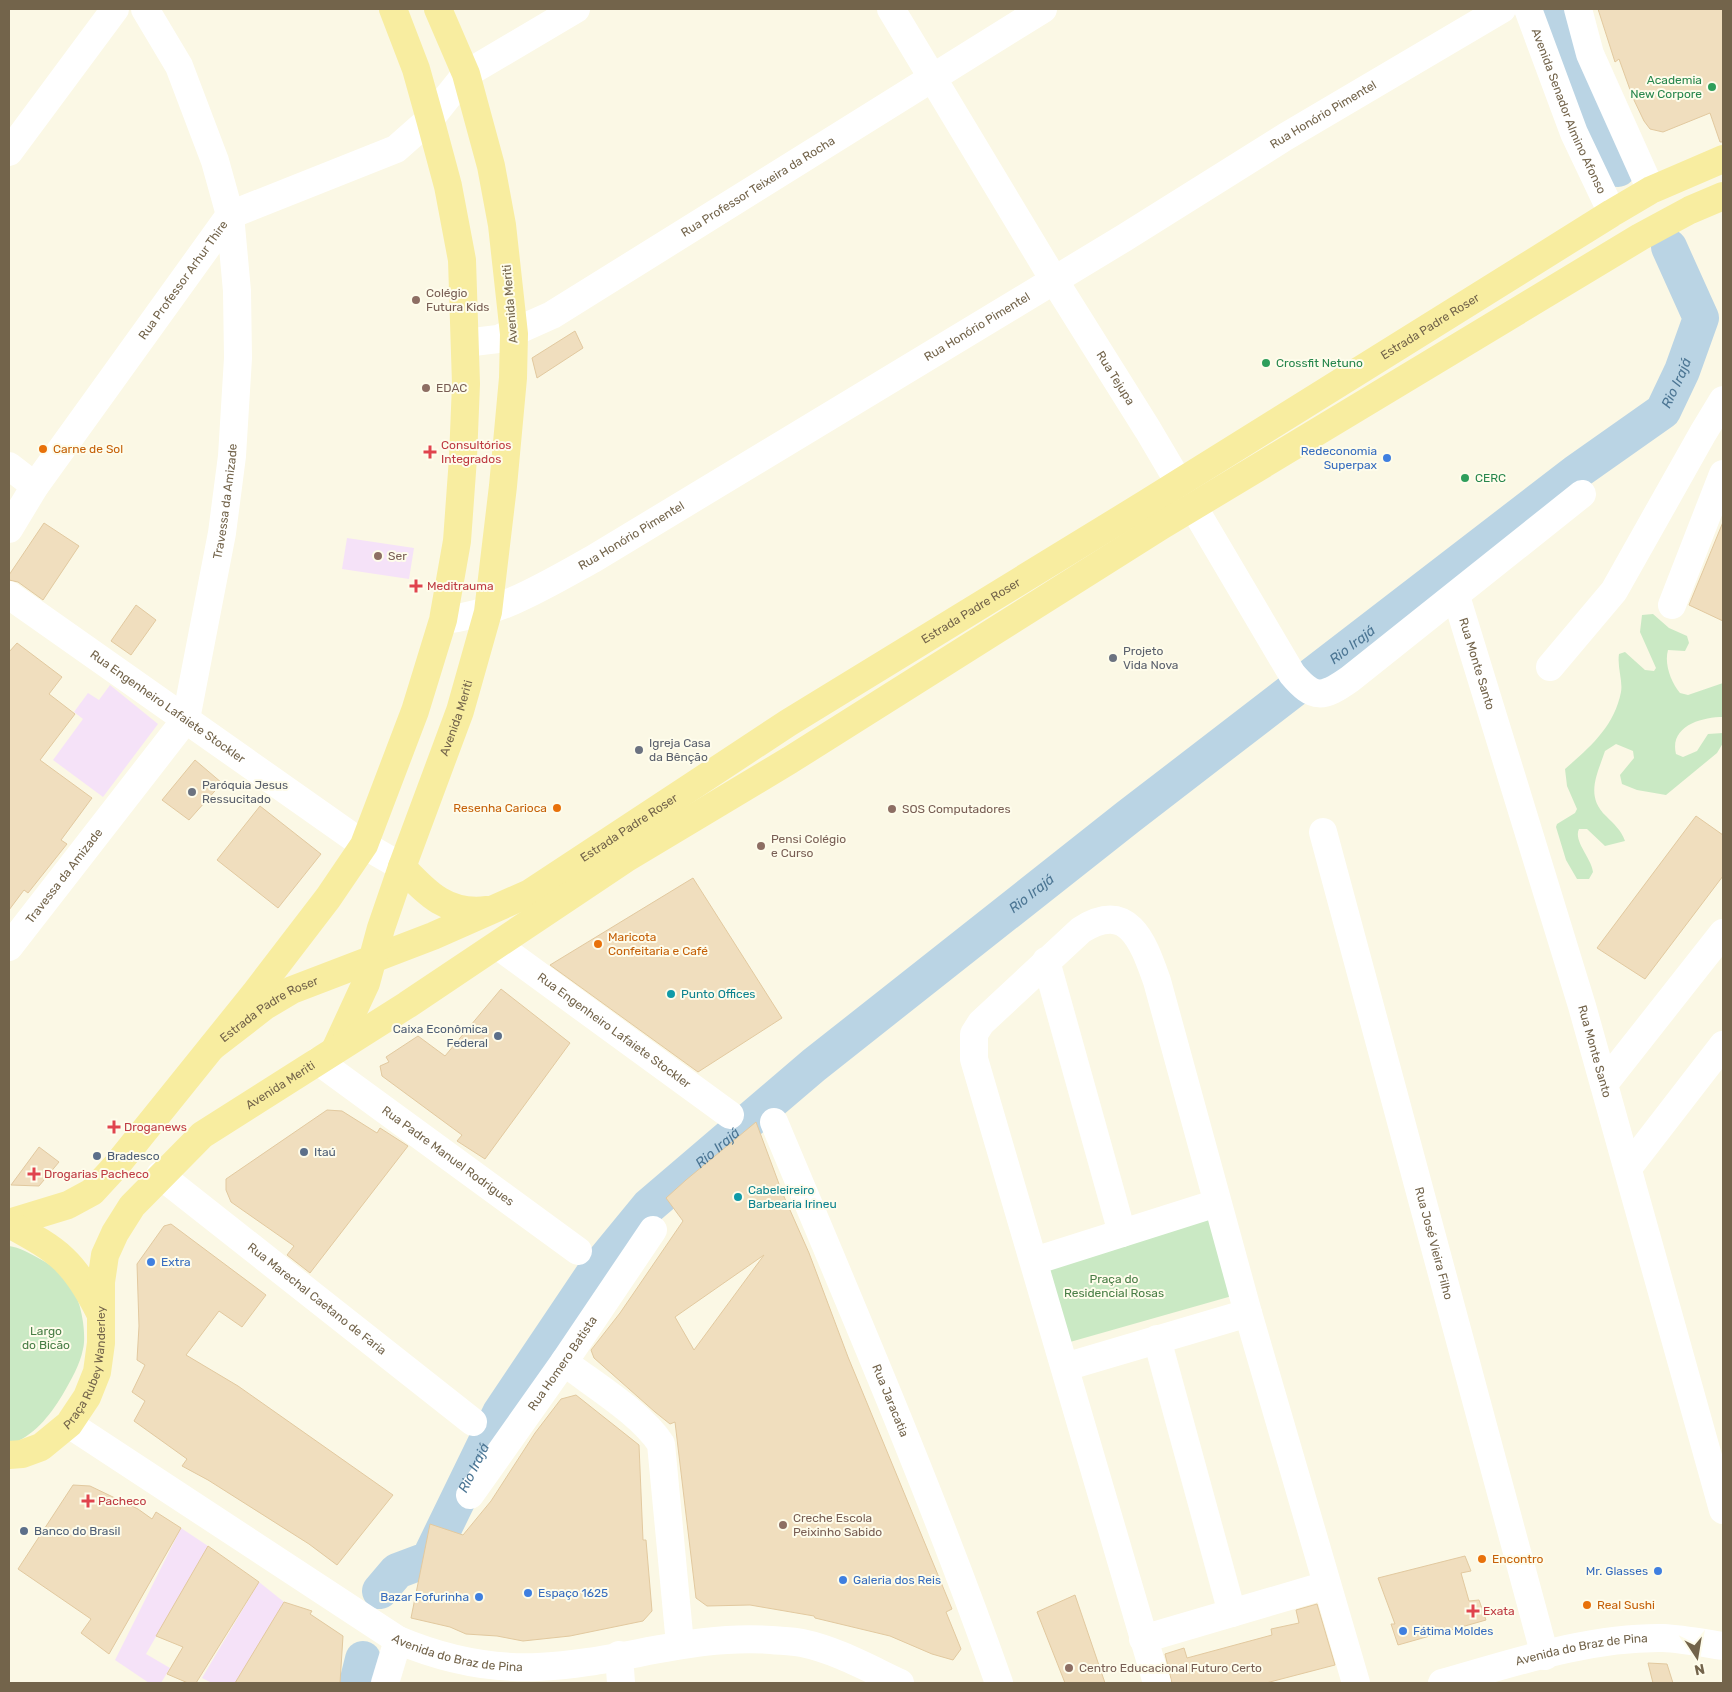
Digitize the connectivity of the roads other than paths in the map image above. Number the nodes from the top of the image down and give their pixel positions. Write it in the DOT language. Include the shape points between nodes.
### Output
graph roads {
  1 [pos="114,9"];
  2 [pos="145,9"];
  3 [pos="393,9"];
  4 [pos="438,9"];
  5 [pos="576,9"];
  6 [pos="891,9"];
  7 [pos="1043,9"];
  8 [pos="1502,9"];
  9 [pos="1528,9"];
  10 [pos="1578,9"];
  11 [pos="466,74"];
  12 [pos="932,77"];
  13 [pos="430,119"];
  14 [pos="9,152"];
  15 [pos="1723,159"];
  16 [pos="1651,190"];
  17 [pos="1723,196"];
  18 [pos="1612,213"];
  19 [pos="230,214"];
  20 [pos="1054,280"];
  21 [pos="514,334"];
  22 [pos="465,343"];
  23 [pos="1723,400"];
  24 [pos="9,466"];
  25 [pos="1723,474"];
  26 [pos="1178,483"];
  27 [pos="35,486"];
  28 [pos="1582,494"];
  29 [pos="1193,507"];
  30 [pos="9,529"];
  31 [pos="9,595"];
  32 [pos="1456,596"];
  33 [pos="1672,605"];
  34 [pos="488,612"];
  35 [pos="443,620"];
  36 [pos="1550,667"];
  37 [pos="186,718"];
  38 [pos="1323,832"];
  39 [pos="364,845"];
  40 [pos="402,867"];
  41 [pos="496,909"];
  42 [pos="1723,933"];
  43 [pos="497,946"];
  44 [pos="9,947"];
  45 [pos="374,958"];
  46 [pos="1046,961"];
  47 [pos="1723,1045"];
  48 [pos="212,1047"];
  49 [pos="326,1056"];
  50 [pos="1604,1084"];
  51 [pos="730,1115"];
  52 [pos="774,1122"];
  53 [pos="1628,1168"];
  54 [pos="160,1175"];
  55 [pos="1218,1203"];
  56 [pos="9,1223"];
  57 [pos="653,1230"];
  58 [pos="1122,1233"];
  59 [pos="578,1252"];
  60 [pos="1034,1261"];
  61 [pos="100,1312"];
  62 [pos="1248,1312"];
  63 [pos="1157,1339"];
  64 [pos="564,1362"];
  65 [pos="1065,1367"];
  66 [pos="473,1422"];
  67 [pos="69,1424"];
  68 [pos="13,1458"];
  69 [pos="470,1495"];
  70 [pos="1723,1510"];
  71 [pos="1327,1585"];
  72 [pos="1232,1613"];
  73 [pos="1143,1639"];
  74 [pos="398,1640"];
  75 [pos="680,1644"];
  76 [pos="1723,1646"];
  77 [pos="619,1655"];
  78 [pos="1545,1656"];
  79 [pos="847,1670"];
  80 [pos="1488,1677"];
  81 [pos="385,1683"];
  82 [pos="621,1683"];
  83 [pos="900,1683"];
  84 [pos="999,1683"];
  85 [pos="1157,1683"];
  86 [pos="1356,1683"];
  87 [pos="1442,1683"];
  1 -- 14 [label="street"];
  2 -- 19 [label="street, Travessa da Amizade" via="178,66 215,161"];
  3 -- 13 [label="main road" via="416,69"];
  4 -- 11 [label="main road, Avenida Meriti"];
  5 -- 11 [label="street"];
  6 -- 12 [label="street, Rua Tejupa"];
  7 -- 12 [label="street, Rua Professor Teixeira da Rocha"];
  8 -- 20 [label="street, Rua Honório Pimentel" via="1285,137"];
  9 -- 18 [label="street, Avenida Senador Almino Afonso" via="1574,133"];
  10 -- 16 [label="street" via="1590,54"];
  11 -- 13 [label="street, Rua Professor Arhur Thire"];
  11 -- 21 [label="main road, Avenida Meriti" via="491,166 502,226"];
  12 -- 20 [label="street, Rua Tejupa"];
  12 -- 21 [label="street, Rua Professor Teixeira da Rocha" via="552,314"];
  13 -- 19 [label="street, Rua Professor Arhur Thire" via="389,152"];
  13 -- 22 [label="main road" via="458,230"];
  15 -- 16 [label="main road, Estrada Padre Roser"];
  16 -- 18 [label="main road, Estrada Padre Roser"];
  17 -- 29 [label="main road, Estrada Padre Roser" via="1640,237"];
  18 -- 26 [label="main road, Estrada Padre Roser"];
  19 -- 27 [label="street, Rua Professor Arhur Thire"];
  19 -- 37 [label="street, Travessa da Amizade" via="238,358 232,456 222,533"];
  20 -- 26 [label="street, Rua Tejupa"];
  20 -- 34 [label="street, Rua Honório Pimentel" via="593,559 538,590"];
  21 -- 22 [label="street, Rua Professor Teixeira da Rocha" via="498,340"];
  21 -- 34 [label="main road, Avenida Meriti" via="503,486"];
  22 -- 35 [label="main road" via="466,384 457,541"];
  23 -- 36 [label="street" via="1619,584"];
  24 -- 27 [label="street"];
  25 -- 33 [label="street"];
  26 -- 29 [label="street, Rua Tejupa"];
  26 -- 41 [label="main road, Estrada Padre Roser" via="788,723 530,893"];
  27 -- 30 [label="street, Rua Professor Arhur Thire"];
  28 -- 32 [label="street, Rua Tejupa"];
  29 -- 32 [label="street, Rua Tejupa" via="1298,681 1312,694 1328,693 1365,668"];
  29 -- 43 [label="main road, Estrada Padre Roser" via="790,760 625,859"];
  31 -- 37 [label="street, Rua Engenheiro Lafaiete Stockler"];
  32 -- 50 [label="street, Rua Monte Santo"];
  34 -- 35 [label="street, Rua Honório Pimentel"];
  34 -- 40 [label="main road, Avenida Meriti" via="460,711"];
  35 -- 39 [label="main road" via="415,711"];
  37 -- 39 [label="street, Rua Engenheiro Lafaiete Stockler"];
  37 -- 44 [label="street, Travessa da Amizade"];
  38 -- 78 [label="street, Rua José Vieira Filho"];
  39 -- 40 [label="street, Rua Engenheiro Lafaiete Stockler"];
  39 -- 48 [label="main road" via="322,906"];
  40 -- 41 [label="main road" via="450,907 473,912"];
  40 -- 45 [label="main road, Avenida Meriti"];
  41 -- 45 [label="main road, Estrada Padre Roser"];
  42 -- 50 [label="street"];
  43 -- 49 [label="main road, Estrada Padre Roser"];
  43 -- 51 [label="street, Rua Engenheiro Lafaiete Stockler"];
  45 -- 48 [label="main road, Estrada Padre Roser" via="292,990"];
  45 -- 49 [label="main road, Avenida Meriti" via="354,1012"];
  46 -- 55 [label="street" via="1093,922 1117,919 1137,934 1157,981"];
  46 -- 58 [label="street"];
  46 -- 60 [label="street" via="981,1023 972,1044"];
  47 -- 53 [label="street"];
  48 -- 56 [label="main road" via="92,1192 68,1205"];
  49 -- 54 [label="main road, Avenida Meriti" via="202,1135"];
  49 -- 59 [label="street, Rua Padre Manuel Rodrigues"];
  50 -- 53 [label="street, Rua Monte Santo"];
  52 -- 84 [label="street, Rua Jaracatia" via="914,1457"];
  53 -- 70 [label="street, Rua Monte Santo"];
  54 -- 61 [label="main road, Avenida Meriti" via="132,1206 115,1233 105,1256"];
  54 -- 66 [label="street, Rua Marechal Caetano de Faria"];
  55 -- 58 [label="street"];
  55 -- 62 [label="street"];
  56 -- 61 [label="main road, Praça Rubey Wanderley" via="50,1246 70,1263"];
  57 -- 64 [label="street, Rua Homero Batista"];
  58 -- 60 [label="street"];
  60 -- 65 [label="street"];
  61 -- 67 [label="main road, Praça Rubey Wanderley" via="101,1343 97,1372 87,1397"];
  62 -- 63 [label="street"];
  62 -- 71 [label="street"];
  63 -- 65 [label="street"];
  63 -- 72 [label="street"];
  64 -- 69 [label="street, Rua Homero Batista"];
  64 -- 75 [label="street" via="639,1420 662,1444"];
  65 -- 73 [label="street"];
  67 -- 68 [label="main road, Praça Rubey Wanderley" via="41,1447"];
  67 -- 74 [label="street, Avenida do Braz de Pina"];
  71 -- 72 [label="street"];
  71 -- 86 [label="street"];
  72 -- 73 [label="street"];
  73 -- 85 [label="street"];
  74 -- 77 [label="street, Avenida do Braz de Pina" via="439,1656 501,1666 538,1667"];
  74 -- 81 [label="street"];
  75 -- 77 [label="street, Avenida do Braz de Pina"];
  75 -- 79 [label="street, Avenida do Braz de Pina" via="757,1639 801,1643"];
  76 -- 78 [label="street, Avenida do Braz de Pina" via="1662,1638 1594,1645"];
  77 -- 82 [label="street"];
  78 -- 80 [label="street, Avenida do Braz de Pina"];
  79 -- 83 [label="street, Avenida do Braz de Pina"];
  80 -- 87 [label="street, Avenida do Braz de Pina"];
}
